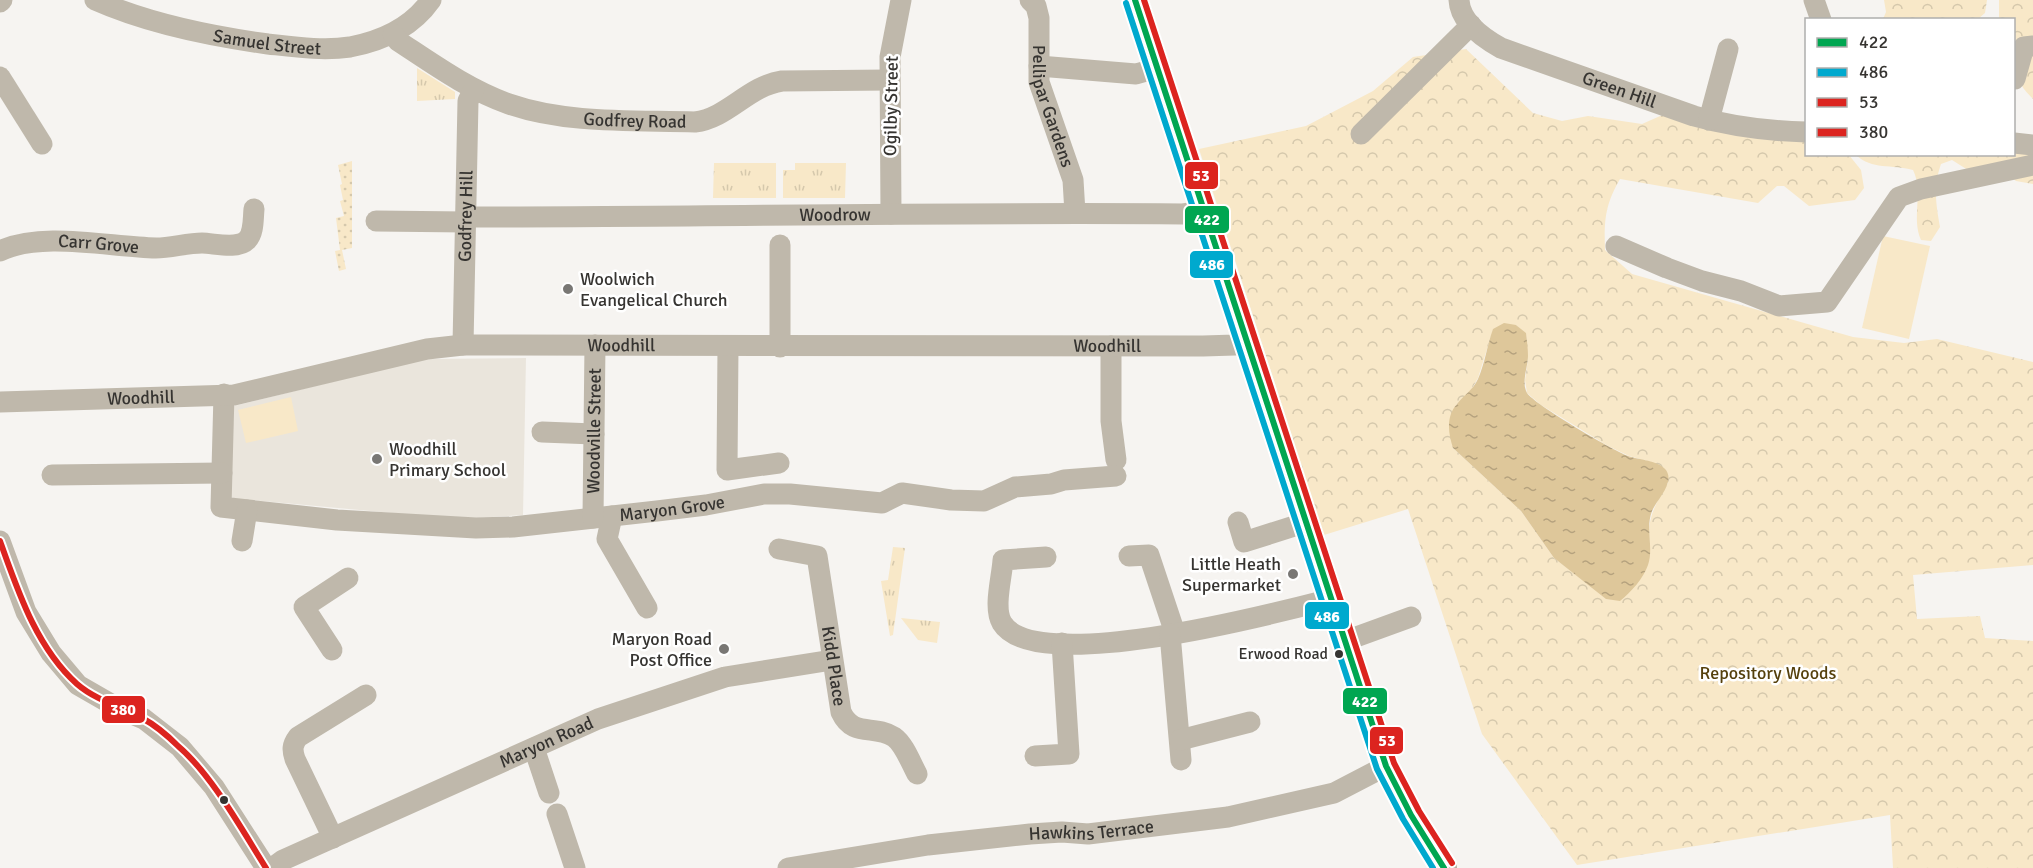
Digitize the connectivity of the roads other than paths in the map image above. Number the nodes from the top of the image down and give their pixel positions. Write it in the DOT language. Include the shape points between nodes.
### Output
graph roads {
  1 [pos="95,0"];
  2 [pos="431,0"];
  3 [pos="901,0"];
  4 [pos="1030,0"];
  5 [pos="1135,0"];
  6 [pos="1459,0"];
  7 [pos="1814,0"];
  8 [pos="1820,18"];
  9 [pos="1471,25"];
  10 [pos="393,34"];
  11 [pos="2033,46"];
  12 [pos="1728,49"];
  13 [pos="1039,66"];
  14 [pos="1157,68"];
  15 [pos="0,77"];
  16 [pos="2015,79"];
  17 [pos="889,80"];
  18 [pos="474,89"];
  19 [pos="1709,120"];
  20 [pos="1805,132"];
  21 [pos="1361,134"];
  22 [pos="2015,143"];
  23 [pos="42,144"];
  24 [pos="2033,145"];
  25 [pos="2033,165"];
  26 [pos="254,209"];
  27 [pos="1204,211"];
  28 [pos="1075,213"];
  29 [pos="891,214"];
  30 [pos="376,220"];
  31 [pos="466,220"];
  32 [pos="780,245"];
  33 [pos="1616,246"];
  34 [pos="0,251"];
  35 [pos="1248,342"];
  36 [pos="464,345"];
  37 [pos="595,345"];
  38 [pos="1111,345"];
  39 [pos="728,346"];
  40 [pos="780,346"];
  41 [pos="224,394"];
  42 [pos="0,402"];
  43 [pos="543,432"];
  44 [pos="594,434"];
  45 [pos="779,463"];
  46 [pos="222,473"];
  47 [pos="52,475"];
  48 [pos="247,510"];
  49 [pos="1304,514"];
  50 [pos="603,517"];
  51 [pos="1238,522"];
  52 [pos="0,541"];
  53 [pos="242,541"];
  54 [pos="779,549"];
  55 [pos="1046,556"];
  56 [pos="1129,556"];
  57 [pos="348,578"];
  58 [pos="1331,599"];
  59 [pos="647,608"];
  60 [pos="1411,617"];
  61 [pos="1173,634"];
  62 [pos="1346,641"];
  63 [pos="1062,644"];
  64 [pos="332,650"];
  65 [pos="832,660"];
  66 [pos="366,695"];
  67 [pos="1250,722"];
  68 [pos="534,748"];
  69 [pos="1035,756"];
  70 [pos="1386,766"];
  71 [pos="917,774"];
  72 [pos="549,794"];
  73 [pos="556,814"];
  74 [pos="333,838"];
  75 [pos="266,868"];
  76 [pos="272,868"];
  77 [pos="575,868"];
  78 [pos="789,868"];
  79 [pos="1444,868"];
  1 -- 10 [label="street, Samuel Street" via="164,24 288,46 349,47"];
  2 -- 10 [label="street, Samuel Street"];
  3 -- 17 [label="street, Ogilby Street"];
  4 -- 13 [label="street, Pellipar Gardens" via="1039,18"];
  5 -- 14 [label="main road"];
  6 -- 9 [label="street, Green Hill" via="1459,7"];
  7 -- 8 [label="street"];
  9 -- 19 [label="street, Green Hill" via="1501,48"];
  9 -- 21 [label="street"];
  10 -- 18 [label="street, Godfrey Road"];
  11 -- 16 [label="street" via="2024,47"];
  12 -- 19 [label="street"];
  13 -- 14 [label="street" via="1136,74"];
  13 -- 28 [label="street, Pellipar Gardens" via="1039,82 1073,180"];
  14 -- 27 [label="main road"];
  15 -- 23 [label="street"];
  17 -- 18 [label="street, Godfrey Road" via="769,83 715,117 694,122 551,115 508,104"];
  17 -- 29 [label="street, Ogilby Street"];
  18 -- 31 [label="street, Godfrey Hill" via="468,101"];
  19 -- 20 [label="street, Green Hill" via="1761,131"];
  22 -- 24 [label="street"];
  25 -- 33 [label="street" via="1899,197 1827,302 1779,306 1702,281"];
  26 -- 34 [label="street, Carr Grove" via="252,231 239,245 199,243 159,248 46,241"];
  27 -- 28 [label="street, Woodrow"];
  27 -- 35 [label="main road"];
  28 -- 29 [label="street, Woodrow"];
  29 -- 31 [label="street, Woodrow"];
  30 -- 31 [label="street, Woodrow"];
  31 -- 36 [label="street, Godfrey Hill"];
  32 -- 40 [label="street"];
  35 -- 38 [label="street, Woodhill"];
  35 -- 49 [label="main road"];
  36 -- 37 [label="street, Woodhill"];
  36 -- 41 [label="street, Woodhill"];
  37 -- 39 [label="street, Woodhill"];
  37 -- 44 [label="street, Woodville Street"];
  38 -- 40 [label="street, Woodhill"];
  38 -- 50 [label="street, Maryon Grove" via="1111,421 1116,468 1051,484 1016,487 984,501 902,493 882,503 764,494"];
  39 -- 40 [label="street, Woodhill"];
  39 -- 45 [label="street" via="727,470"];
  41 -- 42 [label="street, Woodhill"];
  41 -- 46 [label="street"];
  43 -- 44 [label="street"];
  44 -- 50 [label="street, Woodville Street"];
  46 -- 47 [label="street"];
  46 -- 48 [label="street, Maryon Grove" via="221,507"];
  48 -- 50 [label="street, Maryon Grove" via="318,524 476,528"];
  48 -- 53 [label="street"];
  49 -- 51 [label="street" via="1244,542"];
  49 -- 58 [label="main road"];
  50 -- 59 [label="street, Woodville Street" via="607,539"];
  52 -- 75 [label="street" via="26,612 51,652 78,685 144,719 180,747 214,787"];
  54 -- 65 [label="street, Kidd Place" via="817,556"];
  55 -- 63 [label="street" via="1004,560 997,611 1013,635 1034,642"];
  56 -- 61 [label="street" via="1149,555"];
  57 -- 64 [label="street" via="304,607"];
  58 -- 61 [label="street" via="1228,625"];
  58 -- 62 [label="main road"];
  60 -- 62 [label="street"];
  61 -- 63 [label="street" via="1140,640"];
  61 -- 67 [label="street" via="1180,750"];
  62 -- 70 [label="main road"];
  63 -- 69 [label="street" via="1069,754"];
  65 -- 68 [label="street, Maryon Road" via="725,676 598,719"];
  65 -- 71 [label="street, Kidd Place" via="846,723 895,738"];
  66 -- 74 [label="street" via="298,737 293,744 295,759"];
  68 -- 72 [label="street"];
  68 -- 74 [label="street, Maryon Road"];
  70 -- 78 [label="street, Hawkins Terrace" via="1334,793 1228,818 1088,834 1041,833 928,845"];
  70 -- 79 [label="main road"];
  73 -- 77 [label="street"];
  74 -- 76 [label="street, Maryon Road"];
}
